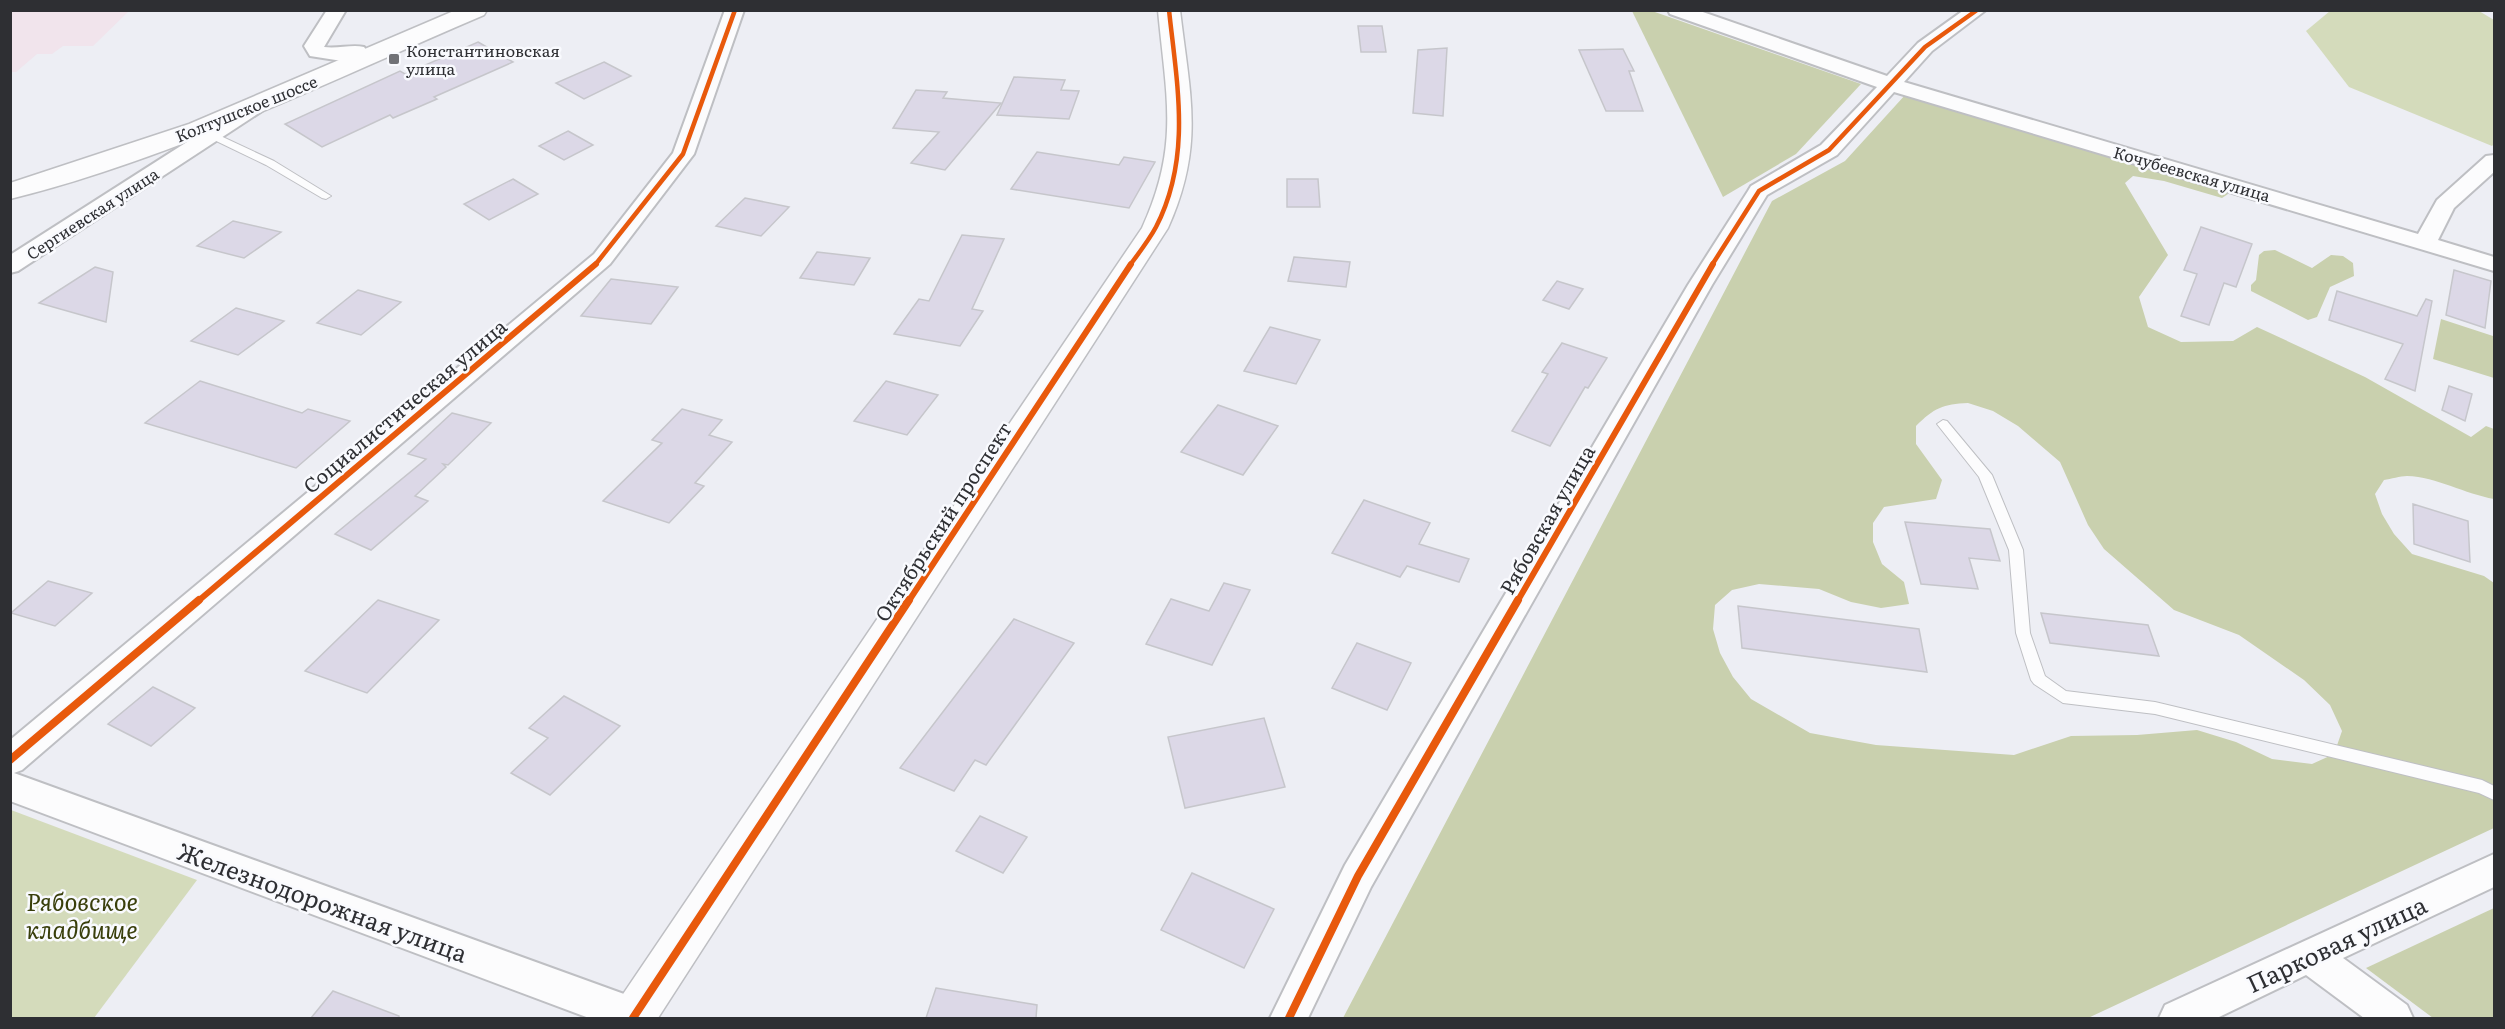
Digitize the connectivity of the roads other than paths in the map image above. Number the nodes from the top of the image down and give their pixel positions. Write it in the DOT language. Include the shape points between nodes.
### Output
graph roads {
  1 [pos="337,10"];
  2 [pos="459,10"];
  3 [pos="476,10"];
  4 [pos="735,10"];
  5 [pos="1169,10"];
  6 [pos="1677,10"];
  7 [pos="1977,10"];
  8 [pos="357,51"];
  9 [pos="1889,84"];
  10 [pos="264,101"];
  11 [pos="212,135"];
  12 [pos="87,159"];
  13 [pos="2494,161"];
  14 [pos="10,173"];
  15 [pos="134,185"];
  16 [pos="10,191"];
  17 [pos="326,196"];
  18 [pos="2425,242"];
  19 [pos="2494,264"];
  20 [pos="10,266"];
  21 [pos="1943,424"];
  22 [pos="10,760"];
  23 [pos="10,786"];
  24 [pos="2494,793"];
  25 [pos="2494,870"];
  26 [pos="2309,955"];
  27 [pos="634,1018"];
  28 [pos="1289,1018"];
  29 [pos="2178,1018"];
  30 [pos="2394,1018"];
  1 -- 8 [label="street" via="314,46 317,52 327,55"];
  2 -- 8 [label="street, Колтушское шоссе"];
  3 -- 10 [label="street, Колтушское шоссе"];
  4 -- 22 [label="street, Социалистическая улица" via="683,154 602,259"];
  5 -- 27 [label="street, Октябрьский проспект" via="1180,153 1171,191 1155,228"];
  6 -- 9 [label="street"];
  7 -- 9 [label="street, Рябовская улица" via="1924,47"];
  8 -- 12 [label="street, Колтушское шоссе"];
  9 -- 18 [label="street, Кочубеевская улица"];
  9 -- 28 [label="street, Рябовская улица" via="1829,150 1759,191 1694,295 1358,876"];
  10 -- 11 [label="street, Сергиевская улица"];
  10 -- 12 [label="street, Колтушское шоссе" via="198,129"];
  11 -- 15 [label="street, Сергиевская улица"];
  11 -- 17 [label="lane"];
  12 -- 14 [label="street, Колтушское шоссе"];
  12 -- 15 [label="street" via="127,168 135,175"];
  12 -- 16 [label="street, Колтушское шоссе"];
  13 -- 18 [label="street" via="2445,205"];
  15 -- 20 [label="street, Сергиевская улица"];
  18 -- 19 [label="street, Кочубеевская улица"];
  21 -- 24 [label="lane" via="1985,475 2016,550 2023,633 2039,680 2063,697 2155,708"];
  23 -- 27 [label="street, Железнодорожная улица"];
  25 -- 26 [label="street, Парковая улица"];
  26 -- 29 [label="street, Парковая улица"];
  26 -- 30 [label="street"];
}
